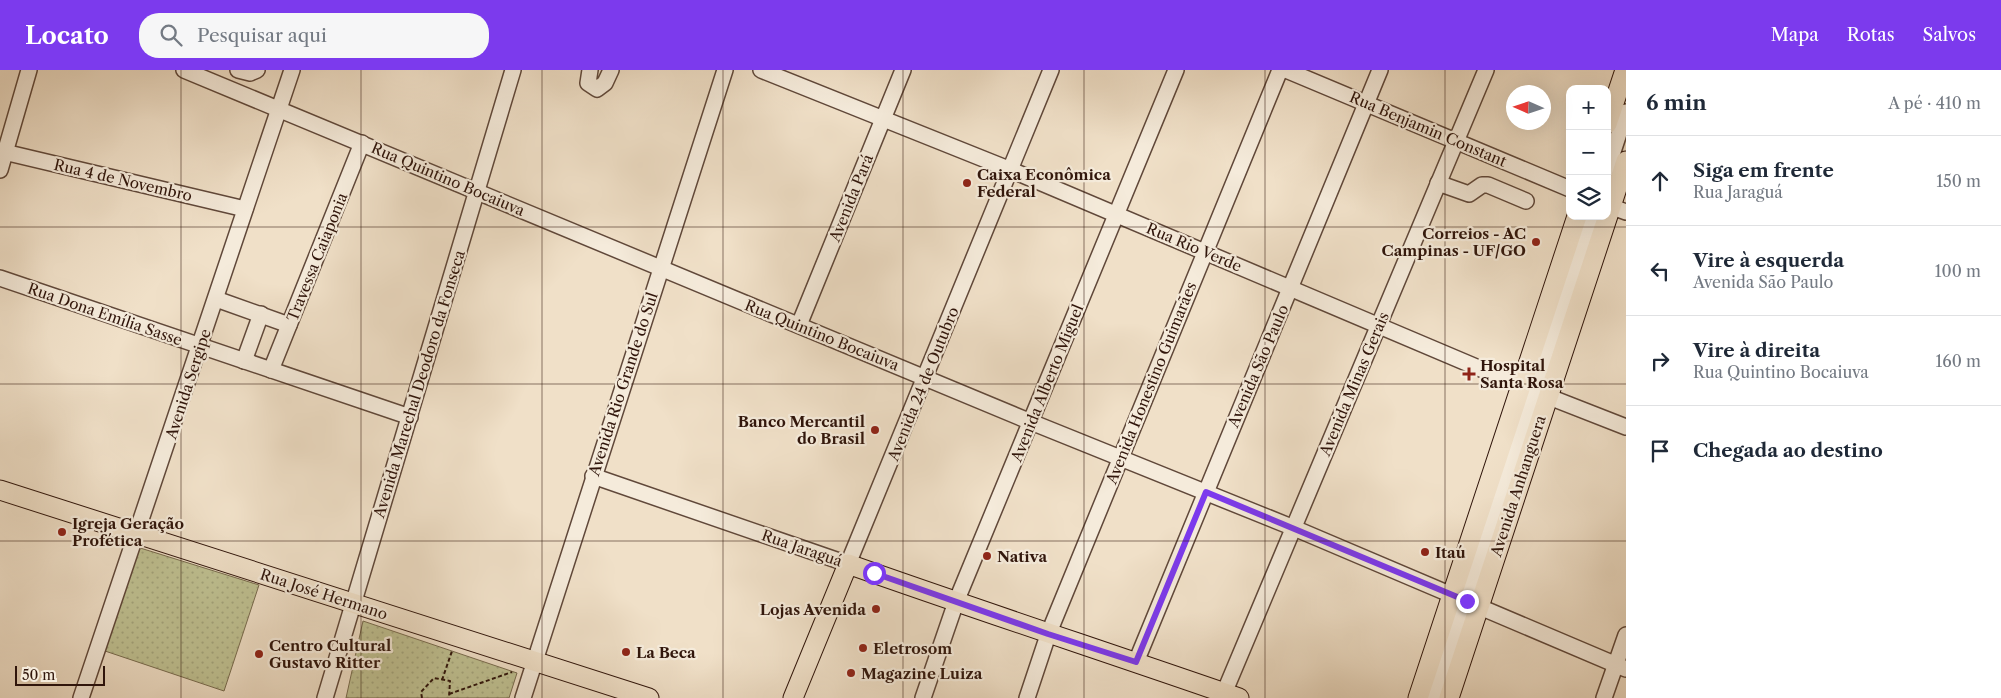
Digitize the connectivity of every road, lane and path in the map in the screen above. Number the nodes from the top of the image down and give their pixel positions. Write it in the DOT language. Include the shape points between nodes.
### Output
graph roads {
  1 [pos="29,70"];
  2 [pos="184,70"];
  3 [pos="238,70"];
  4 [pos="257,70"];
  5 [pos="513,70"];
  6 [pos="590,70"];
  7 [pos="611,70"];
  8 [pos="724,70"];
  9 [pos="761,70"];
  10 [pos="903,70"];
  11 [pos="1051,70"];
  12 [pos="1176,70"];
  13 [pos="1280,70"];
  14 [pos="1286,70"];
  15 [pos="1380,70"];
  16 [pos="1486,70"];
  17 [pos="1625,70"];
  18 [pos="290,71"];
  19 [pos="1366,102"];
  20 [pos="279,109"];
  21 [pos="1611,112"];
  22 [pos="1626,112"];
  23 [pos="883,120"];
  24 [pos="1456,141"];
  25 [pos="362,143"];
  26 [pos="3,151"];
  27 [pos="1611,158"];
  28 [pos="1626,160"];
  29 [pos="0,170"];
  30 [pos="1011,170"];
  31 [pos="1438,183"];
  32 [pos="1566,187"];
  33 [pos="478,191"];
  34 [pos="1526,202"];
  35 [pos="1615,208"];
  36 [pos="245,209"];
  37 [pos="1116,214"];
  38 [pos="1576,220"];
  39 [pos="1591,220"];
  40 [pos="1205,252"];
  41 [pos="660,268"];
  42 [pos="0,278"];
  43 [pos="1291,288"];
  44 [pos="216,299"];
  45 [pos="261,314"];
  46 [pos="289,325"];
  47 [pos="798,325"];
  48 [pos="1379,325"];
  49 [pos="200,346"];
  50 [pos="244,361"];
  51 [pos="271,370"];
  52 [pos="925,378"];
  53 [pos="1535,391"];
  54 [pos="410,417"];
  55 [pos="1031,422"];
  56 [pos="1626,427"];
  57 [pos="1121,458"];
  58 [pos="593,476"];
  59 [pos="0,490"];
  60 [pos="1206,492"];
  61 [pos="1294,528"];
  62 [pos="138,534"];
  63 [pos="848,564"];
  64 [pos="1466,601"];
  65 [pos="956,602"];
  66 [pos="353,603"];
  67 [pos="1048,634"];
  68 [pos="1626,635"];
  69 [pos="457,636"];
  70 [pos="535,661"];
  71 [pos="1136,662"];
  72 [pos="1621,667"];
  73 [pos="512,672"];
  74 [pos="442,680"];
  75 [pos="449,694"];
  76 [pos="1229,696"];
  77 [pos="82,698"];
  78 [pos="325,698"];
  79 [pos="422,698"];
  80 [pos="448,698"];
  81 [pos="522,698"];
  82 [pos="649,698"];
  83 [pos="793,698"];
  84 [pos="923,698"];
  85 [pos="1027,698"];
  86 [pos="1418,698"];
  87 [pos="1435,698"];
  88 [pos="1449,698"];
  89 [pos="1604,698"];
  1 -- 26 [label="street"];
  2 -- 20 [label="street, Rua Quintino Bocaiuva"];
  3 -- 4 [label="street" via="250,73"];
  5 -- 33 [label="street, Avenida Marechal Deodoro da Fonseca"];
  6 -- 7 [label="street" via="588,83 597,89 605,83"];
  8 -- 41 [label="street, Avenida Rio Grande do Sul"];
  9 -- 23 [label="street, Rua Rio Verde"];
  10 -- 23 [label="street, Avenida Pará"];
  11 -- 30 [label="street, Avenida 24 de Outubro"];
  12 -- 37 [label="street, Avenida Alberto Miguel"];
  13 -- 40 [label="street, Avenida Honestino Guimarães"];
  14 -- 19 [label="street, Rua Benjamin Constant"];
  15 -- 19 [label="street, Avenida São Paulo"];
  16 -- 24 [label="street, Avenida Minas Gerais"];
  17 -- 21 [label="main road"];
  18 -- 20 [label="street, Avenida Sergipe"];
  19 -- 24 [label="street, Rua Benjamin Constant"];
  19 -- 43 [label="street, Avenida São Paulo"];
  20 -- 25 [label="street, Rua Quintino Bocaiuva"];
  20 -- 36 [label="street, Avenida Sergipe"];
  22 -- 27 [label="street"];
  23 -- 30 [label="street, Rua Rio Verde"];
  23 -- 47 [label="street, Avenida Pará"];
  24 -- 31 [label="street, Avenida Minas Gerais"];
  24 -- 32 [label="street, Rua Benjamin Constant"];
  25 -- 33 [label="street, Rua Quintino Bocaiuva"];
  25 -- 46 [label="street, Travessa Caiaponia"];
  26 -- 29 [label="street"];
  26 -- 36 [label="street, Rua 4 de Novembro"];
  28 -- 35 [label="main road, Avenida Anhanguera"];
  30 -- 37 [label="street, Rua Rio Verde"];
  30 -- 52 [label="street, Avenida 24 de Outubro"];
  31 -- 34 [label="street" via="1469,194 1482,185 1488,185"];
  31 -- 48 [label="street, Avenida Minas Gerais"];
  33 -- 41 [label="street, Rua Quintino Bocaiuva"];
  33 -- 54 [label="street, Avenida Marechal Deodoro da Fonseca"];
  35 -- 53 [label="main road, Avenida Anhanguera"];
  36 -- 44 [label="street, Avenida Sergipe"];
  37 -- 40 [label="street, Rua Rio Verde"];
  37 -- 55 [label="street, Avenida Alberto Miguel"];
  38 -- 53 [label="main road, Avenida Anhanguera"];
  39 -- 53 [label="street"];
  40 -- 43 [label="street, Rua Rio Verde"];
  40 -- 57 [label="street, Avenida Honestino Guimarães"];
  41 -- 47 [label="street, Rua Quintino Bocaiuva"];
  41 -- 58 [label="street, Avenida Rio Grande do Sul"];
  42 -- 49 [label="street, Rua Dona Emília Sasse"];
  43 -- 48 [label="street, Rua Rio Verde"];
  43 -- 60 [label="street, Avenida São Paulo"];
  44 -- 45 [label="street"];
  44 -- 49 [label="street, Avenida Sergipe"];
  45 -- 46 [label="street"];
  45 -- 50 [label="street"];
  46 -- 51 [label="street, Travessa Caiaponia"];
  47 -- 52 [label="street, Rua Quintino Bocaiuva"];
  48 -- 53 [label="street, Rua Rio Verde"];
  48 -- 61 [label="street, Avenida Minas Gerais"];
  49 -- 50 [label="street, Rua Dona Emília Sasse"];
  49 -- 62 [label="street, Avenida Sergipe"];
  50 -- 51 [label="street, Rua Dona Emília Sasse"];
  51 -- 54 [label="street, Rua Dona Emília Sasse"];
  52 -- 55 [label="street, Rua Quintino Bocaiuva"];
  52 -- 63 [label="street, Avenida 24 de Outubro"];
  53 -- 56 [label="street, Rua Rio Verde"];
  53 -- 64 [label="main road, Avenida Anhanguera"];
  53 -- 64 [label="main road, Avenida Anhanguera"];
  54 -- 66 [label="street, Avenida Marechal Deodoro da Fonseca"];
  55 -- 57 [label="street, Rua Quintino Bocaiuva"];
  55 -- 65 [label="street, Avenida Alberto Miguel"];
  57 -- 60 [label="street, Rua Quintino Bocaiuva"];
  57 -- 67 [label="street, Avenida Honestino Guimarães"];
  58 -- 63 [label="street, Rua Jaraguá"];
  58 -- 70 [label="street, Avenida Rio Grande do Sul"];
  59 -- 62 [label="main road, Rua José Hermano"];
  60 -- 61 [label="street, Rua Quintino Bocaiuva"];
  60 -- 71 [label="street, Avenida São Paulo"];
  61 -- 64 [label="street, Rua Quintino Bocaiuva"];
  61 -- 76 [label="street, Avenida Minas Gerais"];
  62 -- 66 [label="main road, Rua José Hermano"];
  62 -- 77 [label="street, Avenida Sergipe"];
  63 -- 65 [label="main road, Rua Jaraguá"];
  63 -- 83 [label="main road, Avenida 24 de Outubro"];
  64 -- 72 [label="street, Rua Quintino Bocaiuva"];
  64 -- 86 [label="main road, Avenida Anhanguera"];
  64 -- 87 [label="street"];
  64 -- 88 [label="main road, Avenida Anhanguera"];
  65 -- 67 [label="main road, Rua Jaraguá"];
  65 -- 84 [label="street, Avenida Alberto Miguel"];
  66 -- 69 [label="main road, Rua José Hermano"];
  66 -- 78 [label="street, Avenida Marechal Deodoro da Fonseca"];
  67 -- 71 [label="main road, Rua Jaraguá"];
  67 -- 85 [label="street, Avenida Honestino Guimarães"];
  68 -- 72 [label="street"];
  69 -- 70 [label="main road, Rua José Hermano"];
  69 -- 74 [label="path"];
  70 -- 81 [label="street, Avenida Rio Grande do Sul"];
  70 -- 82 [label="main road, Rua José Hermano"];
  71 -- 76 [label="main road, Rua Jaraguá"];
  72 -- 89 [label="street"];
  73 -- 75 [label="path"];
  74 -- 75 [label="path" via="450,681"];
  74 -- 79 [label="path" via="434,678 421,692"];
  75 -- 80 [label="path"];
}
